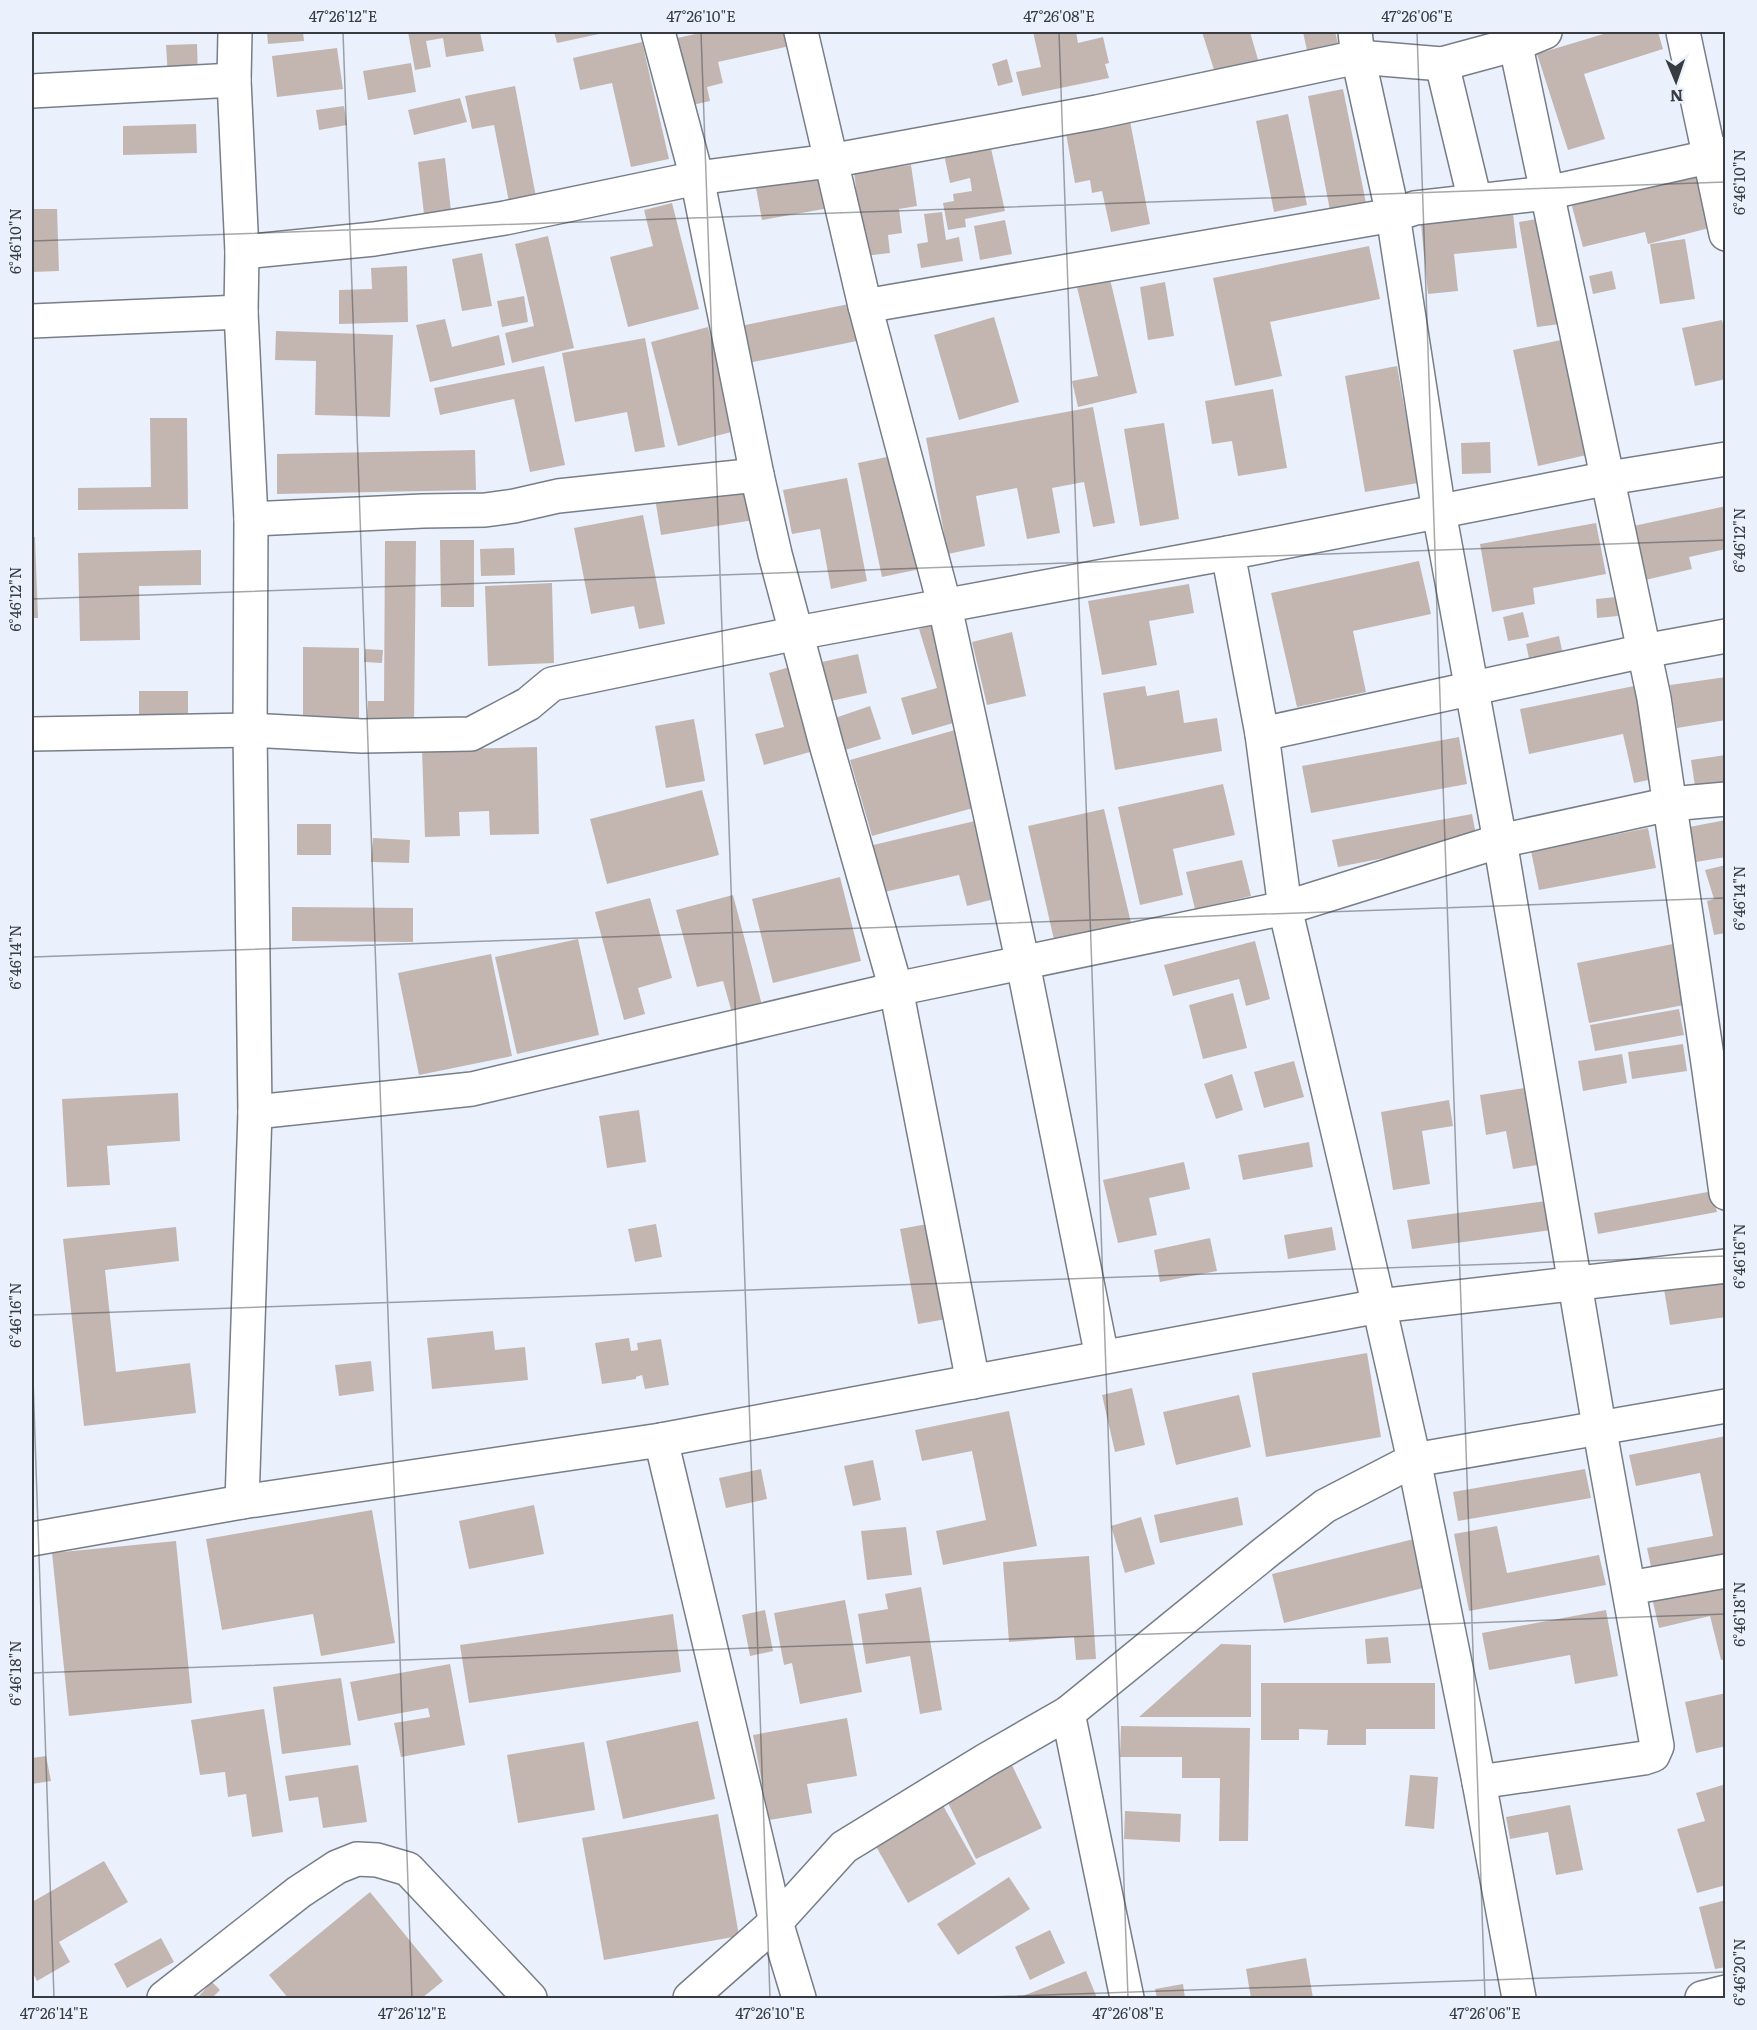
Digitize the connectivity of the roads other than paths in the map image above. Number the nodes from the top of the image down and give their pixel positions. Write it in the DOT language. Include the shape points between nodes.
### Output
graph roads {
  1 [pos="235,32"];
  2 [pos="658,32"];
  3 [pos="801,32"];
  4 [pos="1683,32"];
  5 [pos="1524,36"];
  6 [pos="1356,44"];
  7 [pos="1442,64"];
  8 [pos="234,80"];
  9 [pos="32,91"];
  10 [pos="1717,155"];
  11 [pos="830,161"];
  12 [pos="697,178"];
  13 [pos="1547,193"];
  14 [pos="1475,201"];
  15 [pos="1393,214"];
  16 [pos="1725,234"];
  17 [pos="242,252"];
  18 [pos="865,306"];
  19 [pos="242,312"];
  20 [pos="32,321"];
  21 [pos="1725,459"];
  22 [pos="757,474"];
  23 [pos="1609,478"];
  24 [pos="1439,512"];
  25 [pos="251,519"];
  26 [pos="1228,553"];
  27 [pos="945,607"];
  28 [pos="797,633"];
  29 [pos="1725,636"];
  30 [pos="1644,651"];
  31 [pos="1473,689"];
  32 [pos="250,730"];
  33 [pos="32,734"];
  34 [pos="1262,734"];
  35 [pos="1725,799"];
  36 [pos="1670,804"];
  37 [pos="1500,841"];
  38 [pos="1285,908"];
  39 [pos="1023,964"];
  40 [pos="896,989"];
  41 [pos="1717,1069"];
  42 [pos="255,1112"];
  43 [pos="1725,1193"];
  44 [pos="1725,1266"];
  45 [pos="1576,1284"];
  46 [pos="1379,1306"];
  47 [pos="1102,1357"];
  48 [pos="973,1382"];
  49 [pos="1725,1406"];
  50 [pos="1599,1426"];
  51 [pos="662,1440"];
  52 [pos="1414,1460"];
  53 [pos="242,1502"];
  54 [pos="32,1539"];
  55 [pos="1725,1571"];
  56 [pos="1629,1588"];
  57 [pos="1068,1713"];
  58 [pos="1479,1782"];
  59 [pos="776,1922"];
  60 [pos="1725,1992"];
  61 [pos="164,1998"];
  62 [pos="530,1998"];
  63 [pos="690,1998"];
  64 [pos="799,1998"];
  65 [pos="1127,1998"];
  66 [pos="1519,1998"];
  67 [pos="1702,1998"];
  1 -- 8 [label="street"];
  2 -- 12 [label="street"];
  3 -- 11 [label="street"];
  4 -- 10 [label="street"];
  5 -- 7 [label="street"];
  5 -- 13 [label="street"];
  6 -- 7 [label="street"];
  6 -- 11 [label="street" via="1097,112"];
  6 -- 15 [label="street"];
  7 -- 14 [label="street"];
  8 -- 9 [label="street"];
  8 -- 17 [label="street"];
  10 -- 13 [label="street"];
  10 -- 16 [label="street"];
  11 -- 12 [label="street"];
  11 -- 18 [label="street"];
  12 -- 17 [label="street" via="494,220"];
  12 -- 22 [label="street"];
  13 -- 14 [label="street"];
  13 -- 23 [label="street"];
  14 -- 15 [label="street"];
  15 -- 18 [label="street"];
  15 -- 24 [label="street"];
  17 -- 19 [label="street"];
  18 -- 27 [label="street"];
  19 -- 20 [label="street"];
  19 -- 25 [label="street"];
  21 -- 23 [label="street"];
  22 -- 25 [label="street" via="558,496 485,510"];
  22 -- 28 [label="street"];
  23 -- 24 [label="street"];
  23 -- 30 [label="street"];
  24 -- 26 [label="street"];
  24 -- 31 [label="street"];
  25 -- 32 [label="street"];
  26 -- 27 [label="street"];
  26 -- 34 [label="street"];
  27 -- 28 [label="street"];
  27 -- 39 [label="street"];
  28 -- 32 [label="street" via="552,684 528,704 471,734 362,736"];
  28 -- 40 [label="street"];
  29 -- 30 [label="street"];
  30 -- 31 [label="street"];
  30 -- 36 [label="street"];
  31 -- 34 [label="street"];
  31 -- 37 [label="street"];
  32 -- 33 [label="street"];
  32 -- 42 [label="street"];
  34 -- 38 [label="street"];
  35 -- 36 [label="street"];
  36 -- 37 [label="street"];
  36 -- 41 [label="street"];
  37 -- 38 [label="street"];
  37 -- 45 [label="street"];
  38 -- 39 [label="street"];
  38 -- 46 [label="street"];
  39 -- 40 [label="street"];
  39 -- 47 [label="street"];
  40 -- 42 [label="street" via="472,1089"];
  40 -- 48 [label="street"];
  41 -- 43 [label="street"];
  42 -- 53 [label="street"];
  44 -- 45 [label="street"];
  45 -- 46 [label="street"];
  45 -- 50 [label="street"];
  46 -- 47 [label="street"];
  46 -- 52 [label="street"];
  47 -- 48 [label="street"];
  48 -- 51 [label="street"];
  49 -- 50 [label="street"];
  50 -- 52 [label="street"];
  50 -- 56 [label="street"];
  51 -- 53 [label="street"];
  51 -- 59 [label="street"];
  52 -- 57 [label="street" via="1317,1512"];
  52 -- 58 [label="street"];
  53 -- 54 [label="street"];
  55 -- 56 [label="street"];
  56 -- 58 [label="street" via="1657,1746 1653,1755"];
  57 -- 59 [label="street" via="844,1847"];
  57 -- 65 [label="street"];
  58 -- 66 [label="street"];
  59 -- 63 [label="street"];
  59 -- 64 [label="street"];
  60 -- 67 [label="street"];
  61 -- 62 [label="street" via="299,1892 357,1859 408,1869"];
}
